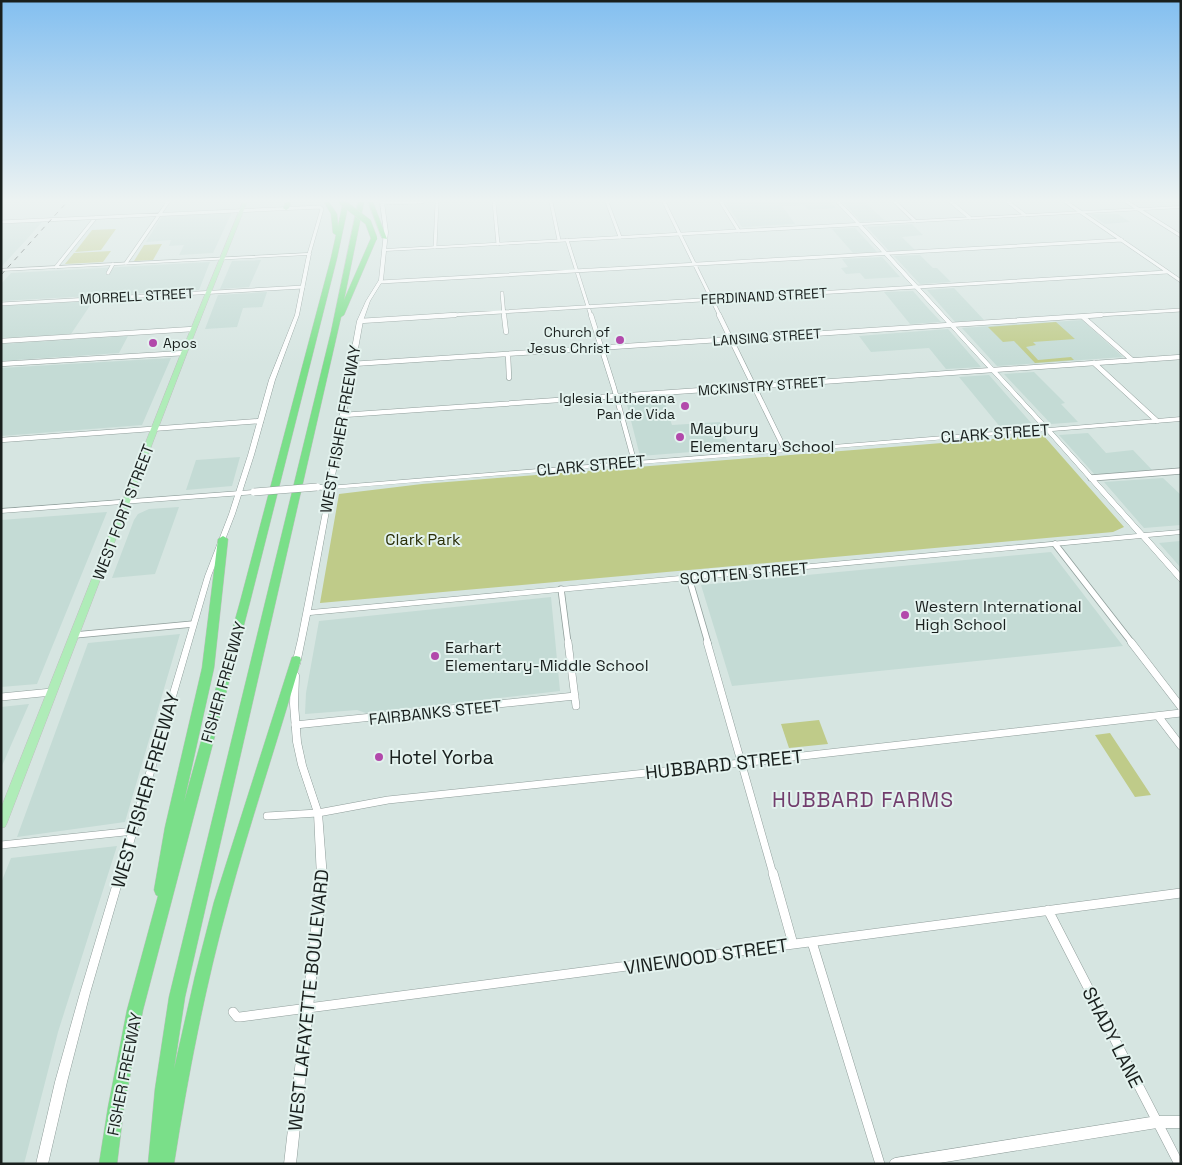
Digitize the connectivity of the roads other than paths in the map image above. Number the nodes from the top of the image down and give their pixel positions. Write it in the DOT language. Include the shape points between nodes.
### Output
graph roads {
  1 [pos="65,256"];
  2 [pos="130,256"];
  3 [pos="257,256"];
  4 [pos="309,256"];
  5 [pos="334,256"];
  6 [pos="351,256"];
  7 [pos="367,256"];
  8 [pos="384,256"];
  9 [pos="572,256"];
  10 [pos="690,256"];
  11 [pos="847,256"];
  12 [pos="888,256"];
  13 [pos="1145,256"];
  14 [pos="221,258"];
  15 [pos="126,263"];
  16 [pos="113,264"];
  17 [pos="694,265"];
  18 [pos="56,267"];
  19 [pos="2,270"];
  20 [pos="577,271"];
  21 [pos="1167,272"];
  22 [pos="108,273"];
  23 [pos="1181,281"];
  24 [pos="380,282"];
  25 [pos="303,287"];
  26 [pos="916,287"];
  27 [pos="209,292"];
  28 [pos="502,294"];
  29 [pos="711,300"];
  30 [pos="1,304"];
  31 [pos="588,307"];
  32 [pos="1181,310"];
  33 [pos="504,312"];
  34 [pos="1083,316"];
  35 [pos="360,321"];
  36 [pos="952,325"];
  37 [pos="193,329"];
  38 [pos="334,332"];
  39 [pos="506,332"];
  40 [pos="731,340"];
  41 [pos="1,341"];
  42 [pos="601,348"];
  43 [pos="184,352"];
  44 [pos="508,354"];
  45 [pos="1181,356"];
  46 [pos="1132,360"];
  47 [pos="1094,363"];
  48 [pos="1,364"];
  49 [pos="352,364"];
  50 [pos="993,370"];
  51 [pos="509,378"];
  52 [pos="754,386"];
  53 [pos="616,396"];
  54 [pos="343,415"];
  55 [pos="1181,419"];
  56 [pos="261,421"];
  57 [pos="1157,421"];
  58 [pos="155,429"];
  59 [pos="1047,429"];
  60 [pos="1,440"];
  61 [pos="784,450"];
  62 [pos="634,462"];
  63 [pos="1181,471"];
  64 [pos="1091,478"];
  65 [pos="330,487"];
  66 [pos="239,493"];
  67 [pos="126,502"];
  68 [pos="1,511"];
  69 [pos="1181,532"];
  70 [pos="1142,536"];
  71 [pos="223,539"];
  72 [pos="1055,544"];
  73 [pos="689,578"];
  74 [pos="1181,579"];
  75 [pos="561,589"];
  76 [pos="307,613"];
  77 [pos="193,624"];
  78 [pos="75,635"];
  79 [pos="296,660"];
  80 [pos="52,692"];
  81 [pos="575,696"];
  82 [pos="1,697"];
  83 [pos="576,706"];
  84 [pos="1181,706"];
  85 [pos="1181,714"];
  86 [pos="1158,716"];
  87 [pos="295,725"];
  88 [pos="1181,746"];
  89 [pos="741,763"];
  90 [pos="318,813"];
  91 [pos="267,816"];
  92 [pos="1,823"];
  93 [pos="134,831"];
  94 [pos="1,845"];
  95 [pos="1181,893"];
  96 [pos="1048,910"];
  97 [pos="156,928"];
  98 [pos="812,942"];
  99 [pos="793,944"];
  100 [pos="307,1009"];
  101 [pos="233,1012"];
  102 [pos="1157,1122"];
  103 [pos="1181,1122"];
  104 [pos="42,1164"];
  105 [pos="108,1164"];
  106 [pos="158,1164"];
  107 [pos="165,1164"];
  108 [pos="290,1164"];
  109 [pos="880,1164"];
  110 [pos="895,1164"];
  111 [pos="1179,1164"];
  1 -- 18 [label="street"];
  2 -- 15 [label="street"];
  3 -- 14 [label="street"];
  4 -- 25 [label="street, WEST FISHER FREEWAY"];
  5 -- 97 [label="highway, FISHER FREEWAY" via="245,602"];
  6 -- 38 [label="highway, FISHER FREEWAY"];
  7 -- 38 [label="highway, bridge"];
  8 -- 24 [label="main road, WEST FISHER FREEWAY"];
  9 -- 20 [label="street"];
  10 -- 17 [label="street"];
  11 -- 17 [label="street"];
  12 -- 26 [label="street"];
  13 -- 21 [label="street"];
  14 -- 15 [label="street"];
  14 -- 27 [label="main road, WEST FORT STREET"];
  15 -- 16 [label="street"];
  16 -- 18 [label="street"];
  16 -- 22 [label="street"];
  17 -- 20 [label="street"];
  17 -- 29 [label="street"];
  18 -- 19 [label="street"];
  20 -- 24 [label="street"];
  20 -- 31 [label="street"];
  21 -- 23 [label="street"];
  21 -- 26 [label="street, FERDINAND STREET"];
  24 -- 35 [label="main road, WEST FISHER FREEWAY"];
  25 -- 27 [label="street, MORRELL STREET"];
  25 -- 56 [label="street, WEST FISHER FREEWAY"];
  26 -- 29 [label="street, FERDINAND STREET"];
  26 -- 36 [label="street"];
  27 -- 30 [label="street, MORRELL STREET"];
  27 -- 37 [label="main road, WEST FORT STREET"];
  28 -- 33 [label="street"];
  29 -- 31 [label="street, FERDINAND STREET"];
  29 -- 40 [label="street"];
  31 -- 33 [label="street, FERDINAND STREET"];
  31 -- 42 [label="street"];
  32 -- 34 [label="street, LANSING STREET"];
  33 -- 35 [label="street, FERDINAND STREET"];
  33 -- 39 [label="street"];
  34 -- 36 [label="street, LANSING STREET"];
  34 -- 46 [label="street"];
  35 -- 49 [label="main road, WEST FISHER FREEWAY"];
  36 -- 40 [label="street, LANSING STREET"];
  36 -- 50 [label="street"];
  37 -- 41 [label="street"];
  37 -- 43 [label="main road, WEST FORT STREET"];
  38 -- 106 [label="highway, FISHER FREEWAY" via="178,997 163,1089"];
  40 -- 42 [label="street, LANSING STREET"];
  40 -- 52 [label="street"];
  42 -- 44 [label="street, LANSING STREET"];
  42 -- 53 [label="street"];
  43 -- 48 [label="street"];
  43 -- 58 [label="main road, WEST FORT STREET"];
  44 -- 49 [label="street, LANSING STREET"];
  44 -- 51 [label="street"];
  45 -- 46 [label="street, MCKINSTRY STREET"];
  46 -- 47 [label="street, MCKINSTRY STREET"];
  47 -- 50 [label="street, MCKINSTRY STREET"];
  47 -- 57 [label="street"];
  49 -- 54 [label="main road, WEST FISHER FREEWAY"];
  50 -- 52 [label="street, MCKINSTRY STREET"];
  50 -- 59 [label="street"];
  52 -- 53 [label="street, MCKINSTRY STREET"];
  52 -- 61 [label="street"];
  53 -- 54 [label="street, MCKINSTRY STREET"];
  53 -- 62 [label="street"];
  54 -- 65 [label="main road, WEST FISHER FREEWAY"];
  55 -- 57 [label="street, CLARK STREET"];
  56 -- 58 [label="street"];
  56 -- 66 [label="street, WEST FISHER FREEWAY"];
  57 -- 59 [label="street, CLARK STREET"];
  58 -- 60 [label="street"];
  58 -- 67 [label="main road, WEST FORT STREET"];
  59 -- 61 [label="street, CLARK STREET"];
  59 -- 64 [label="street"];
  61 -- 62 [label="street, CLARK STREET"];
  62 -- 65 [label="street, CLARK STREET"];
  63 -- 64 [label="street"];
  64 -- 70 [label="street"];
  65 -- 66 [label="main road, CLARK STREET, bridge"];
  65 -- 76 [label="street, WEST FISHER FREEWAY"];
  66 -- 67 [label="main road, CLARK STREET"];
  66 -- 71 [label="street, WEST FISHER FREEWAY"];
  67 -- 68 [label="main road, CLARK STREET"];
  67 -- 78 [label="main road, WEST FORT STREET"];
  69 -- 70 [label="street, SCOTTEN STREET"];
  70 -- 72 [label="street, SCOTTEN STREET"];
  70 -- 74 [label="street"];
  71 -- 77 [label="street, WEST FISHER FREEWAY"];
  71 -- 97 [label="highway" via="208,668 172,827"];
  72 -- 73 [label="street, SCOTTEN STREET"];
  72 -- 84 [label="street"];
  73 -- 75 [label="street, SCOTTEN STREET"];
  73 -- 89 [label="street"];
  75 -- 76 [label="street, SCOTTEN STREET"];
  75 -- 81 [label="street"];
  76 -- 79 [label="street, WEST FISHER FREEWAY"];
  77 -- 78 [label="street"];
  77 -- 93 [label="street, WEST FISHER FREEWAY"];
  78 -- 80 [label="main road, WEST FORT STREET"];
  79 -- 87 [label="street, WEST LAFAYETTE BOULEVARD"];
  79 -- 107 [label="highway" via="208,951"];
  80 -- 82 [label="street"];
  80 -- 92 [label="main road, WEST FORT STREET"];
  81 -- 83 [label="street"];
  81 -- 87 [label="street, FAIRBANKS STEET"];
  85 -- 86 [label="street, HUBBARD STREET"];
  86 -- 88 [label="street"];
  86 -- 89 [label="street, HUBBARD STREET"];
  87 -- 90 [label="street, WEST LAFAYETTE BOULEVARD" via="302,765"];
  89 -- 90 [label="street, HUBBARD STREET" via="388,800"];
  89 -- 99 [label="street"];
  90 -- 91 [label="street, HUBBARD STREET"];
  90 -- 100 [label="street, WEST LAFAYETTE BOULEVARD" via="322,878"];
  93 -- 94 [label="street"];
  93 -- 104 [label="street, WEST FISHER FREEWAY" via="82,1002"];
  95 -- 96 [label="street, VINEWOOD STREET"];
  96 -- 98 [label="street, VINEWOOD STREET"];
  96 -- 102 [label="street, SHADY LANE"];
  97 -- 105 [label="highway, FISHER FREEWAY" via="132,1027"];
  98 -- 99 [label="street, VINEWOOD STREET"];
  98 -- 109 [label="street"];
  99 -- 100 [label="street, VINEWOOD STREET"];
  100 -- 101 [label="street, VINEWOOD STREET" via="240,1018"];
  100 -- 108 [label="street, WEST LAFAYETTE BOULEVARD"];
  102 -- 103 [label="street"];
  102 -- 110 [label="street"];
  102 -- 111 [label="street, SHADY LANE"];
}
